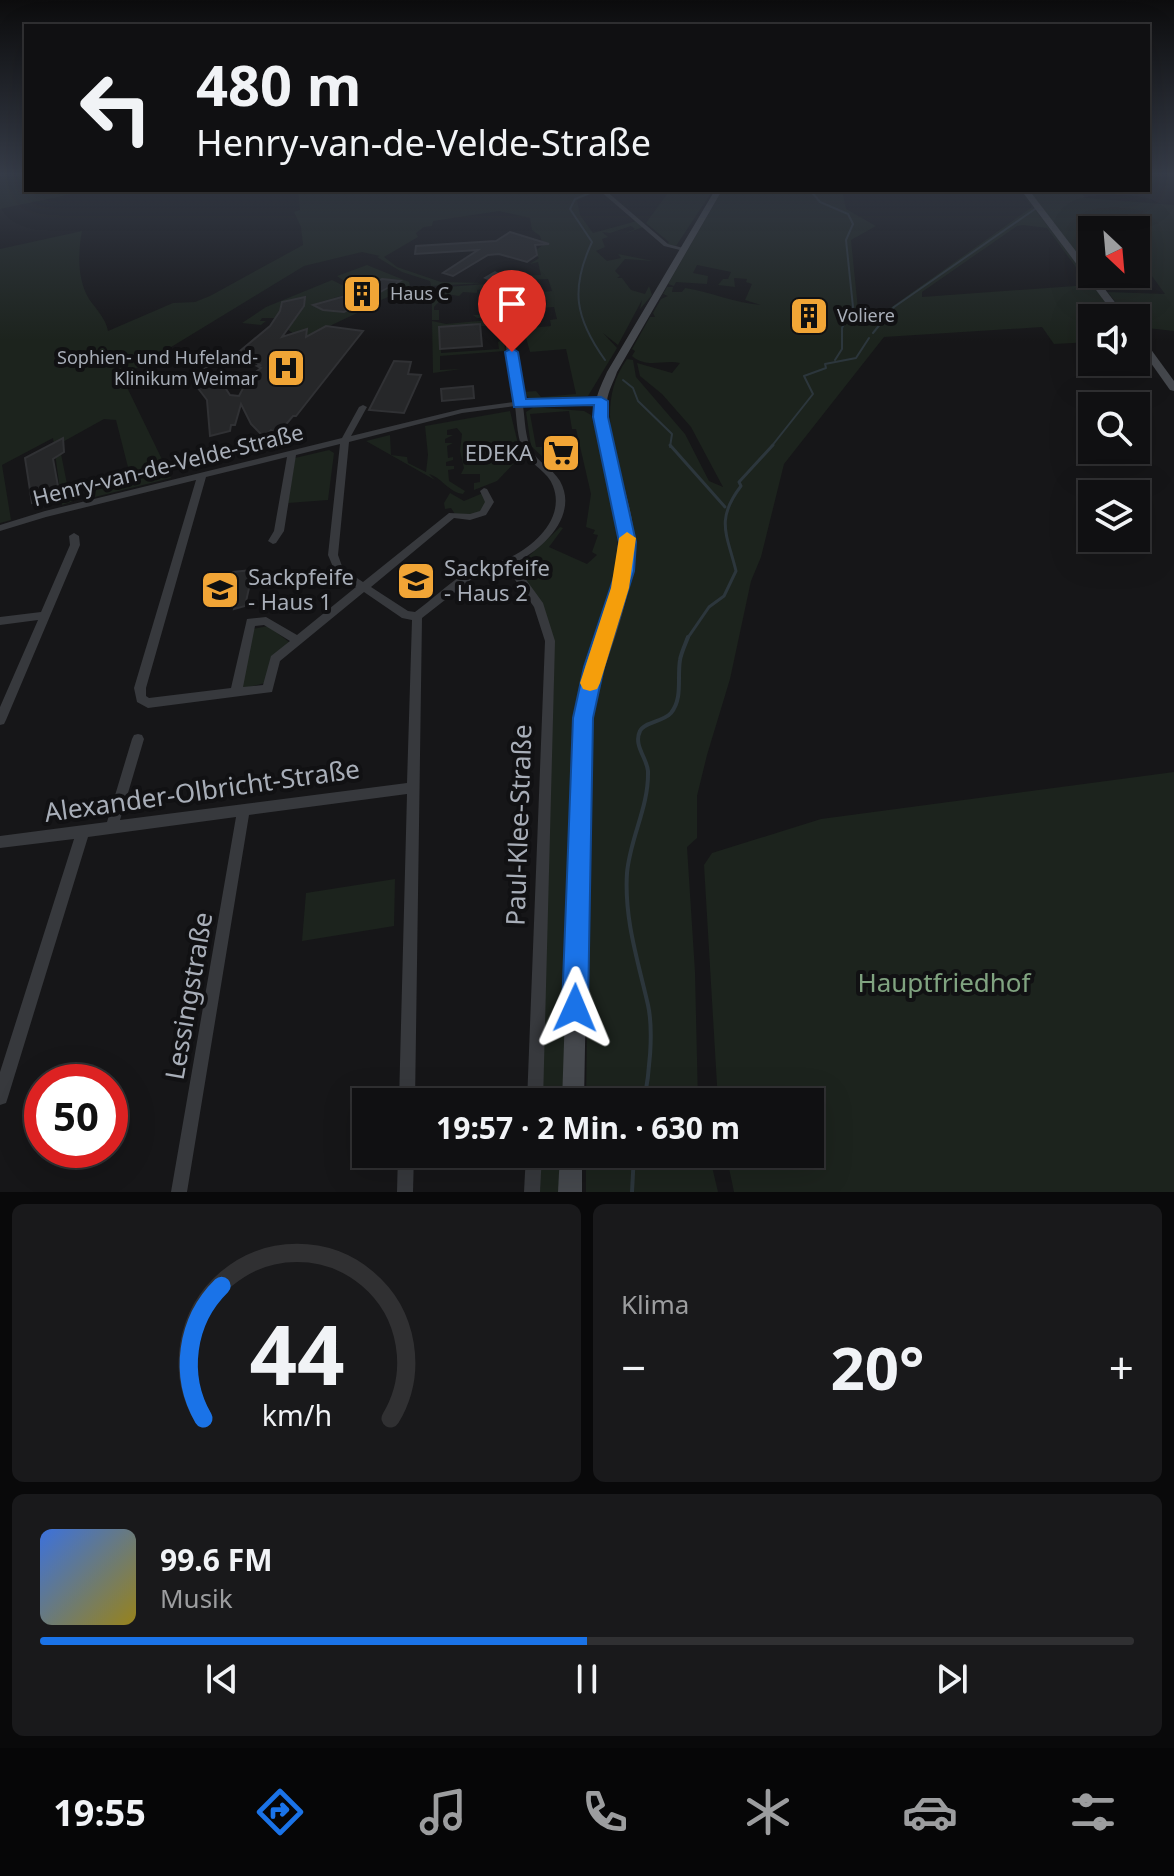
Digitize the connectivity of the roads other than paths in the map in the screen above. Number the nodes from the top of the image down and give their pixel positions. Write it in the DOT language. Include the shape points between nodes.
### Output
graph roads {
  1 [pos="648,230"];
  2 [pos="695,230"];
  3 [pos="1055,230"];
  4 [pos="684,249"];
  5 [pos="500,283"];
  6 [pos="1111,304"];
  7 [pos="1150,355"];
  8 [pos="1174,388"];
  9 [pos="519,404"];
  10 [pos="600,405"];
  11 [pos="363,407"];
  12 [pos="345,440"];
  13 [pos="292,452"];
  14 [pos="202,475"];
  15 [pos="484,491"];
  16 [pos="0,528"];
  17 [pos="74,536"];
  18 [pos="273,541"];
  19 [pos="508,562"];
  20 [pos="363,586"];
  21 [pos="46,615"];
  22 [pos="417,616"];
  23 [pos="0,621"];
  24 [pos="297,640"];
  25 [pos="236,693"];
  26 [pos="0,720"];
  27 [pos="138,739"];
  28 [pos="411,788"];
  29 [pos="244,809"];
  30 [pos="112,827"];
  31 [pos="83,831"];
  32 [pos="0,842"];
  33 [pos="407,1088"];
  34 [pos="535,1088"];
  35 [pos="573,1088"];
  36 [pos="0,1097"];
  37 [pos="406,1168"];
  38 [pos="533,1168"];
  39 [pos="571,1168"];
  40 [pos="179,1192"];
  41 [pos="405,1192"];
  42 [pos="532,1192"];
  43 [pos="570,1192"];
  1 -- 4 [label="street" via="666,245"];
  2 -- 4 [label="main road"];
  3 -- 6 [label="main road"];
  4 -- 10 [label="main road" via="613,369"];
  5 -- 9 [label="street"];
  7 -- 8 [label="main road"];
  9 -- 10 [label="street, Henry-van-de-Velde-Straße"];
  9 -- 12 [label="street, Henry-van-de-Velde-Straße" via="462,411"];
  9 -- 19 [label="street" via="526,449 551,473 560,503 556,522 541,540"];
  10 -- 35 [label="main road" via="628,542 625,571 583,718"];
  11 -- 12 [label="street"];
  12 -- 13 [label="street, Henry-van-de-Velde-Straße"];
  12 -- 20 [label="street" via="333,561"];
  13 -- 14 [label="street, Henry-van-de-Velde-Straße"];
  13 -- 18 [label="street"];
  14 -- 16 [label="street, Henry-van-de-Velde-Straße"];
  14 -- 25 [label="street" via="141,699 152,703"];
  15 -- 20 [label="street" via="490,502 483,513 452,515"];
  17 -- 21 [label="street"];
  19 -- 22 [label="street" via="471,574"];
  19 -- 34 [label="street, Paul-Klee-Straße" via="539,606 550,641"];
  20 -- 22 [label="street" via="406,615"];
  20 -- 24 [label="street"];
  21 -- 23 [label="street"];
  21 -- 26 [label="street"];
  22 -- 28 [label="street"];
  24 -- 25 [label="street" via="275,659 268,689"];
  24 -- 25 [label="street" via="266,621 251,622"];
  27 -- 30 [label="street"];
  28 -- 29 [label="street, Alexander-Olbricht-Straße"];
  28 -- 33 [label="street"];
  29 -- 30 [label="street, Alexander-Olbricht-Straße"];
  29 -- 40 [label="street, Lessingstraße"];
  30 -- 31 [label="street, Alexander-Olbricht-Straße"];
  31 -- 32 [label="street, Alexander-Olbricht-Straße"];
  31 -- 36 [label="street"];
  37 -- 41 [label="street"];
  38 -- 42 [label="street"];
  39 -- 43 [label="main road"];
}
